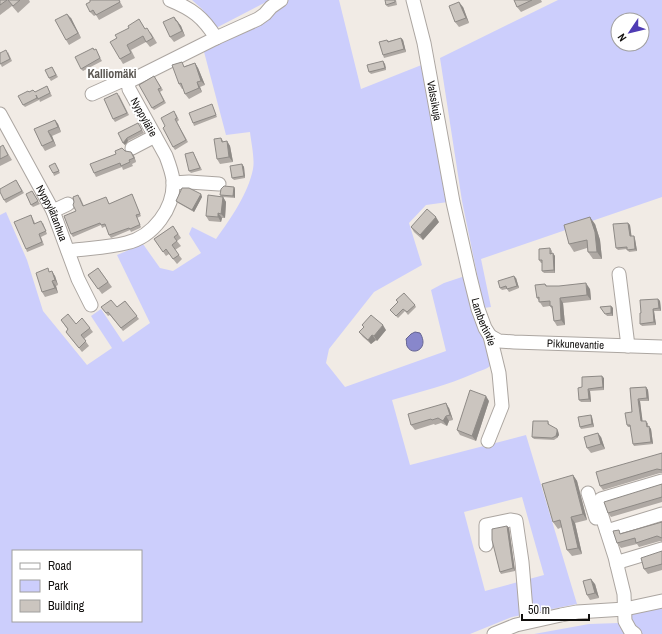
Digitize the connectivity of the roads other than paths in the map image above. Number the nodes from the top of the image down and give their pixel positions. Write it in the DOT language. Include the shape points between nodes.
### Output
graph roads {
  1 [pos="170,0"];
  2 [pos="281,0"];
  3 [pos="413,0"];
  4 [pos="216,38"];
  5 [pos="128,82"];
  6 [pos="92,94"];
  7 [pos="2,122"];
  8 [pos="155,136"];
  9 [pos="132,148"];
  10 [pos="173,183"];
  11 [pos="220,184"];
  12 [pos="453,202"];
  13 [pos="68,204"];
  14 [pos="52,211"];
  15 [pos="68,251"];
  16 [pos="618,274"];
  17 [pos="91,305"];
  18 [pos="490,336"];
  19 [pos="628,346"];
  20 [pos="662,347"];
  21 [pos="488,441"];
  22 [pos="662,480"];
  23 [pos="588,493"];
  24 [pos="662,514"];
  25 [pos="607,531"];
  26 [pos="486,545"];
  27 [pos="662,549"];
  28 [pos="617,565"];
  29 [pos="662,601"];
  30 [pos="625,609"];
  31 [pos="527,622"];
  32 [pos="494,634"];
  33 [pos="635,634"];
  1 -- 4 [label="street" via="204,20"];
  2 -- 4 [label="street" via="258,19"];
  3 -- 12 [label="street, Valssikuja" via="424,43"];
  4 -- 5 [label="street"];
  5 -- 6 [label="street" via="121,81"];
  5 -- 8 [label="street, Nyppylätie" via="129,89"];
  7 -- 14 [label="street, Nyppylätanhua"];
  8 -- 9 [label="street"];
  8 -- 10 [label="street, Nyppylätie" via="170,165"];
  10 -- 11 [label="street"];
  10 -- 15 [label="street, Nyppylätie" via="172,196 160,221 143,237 101,251"];
  12 -- 18 [label="street, Lambertintie" via="478,309"];
  13 -- 14 [label="street"];
  14 -- 15 [label="street, Nyppylätanhua"];
  15 -- 17 [label="street, Nyppylätanhua" via="78,280"];
  16 -- 19 [label="street"];
  18 -- 19 [label="street, Pikkunevantie" via="498,341"];
  18 -- 21 [label="street, Lambertintie" via="499,373 502,406"];
  19 -- 20 [label="street, Pikkunevantie"];
  22 -- 25 [label="street" via="602,499 599,507"];
  23 -- 28 [label="street" via="599,529"];
  24 -- 25 [label="street"];
  25 -- 28 [label="street"];
  26 -- 31 [label="street" via="486,525 516,521"];
  27 -- 28 [label="street" via="622,561"];
  28 -- 30 [label="street"];
  29 -- 30 [label="street"];
  30 -- 31 [label="street" via="577,612"];
  30 -- 33 [label="street" via="627,626"];
  31 -- 32 [label="street"];
}
